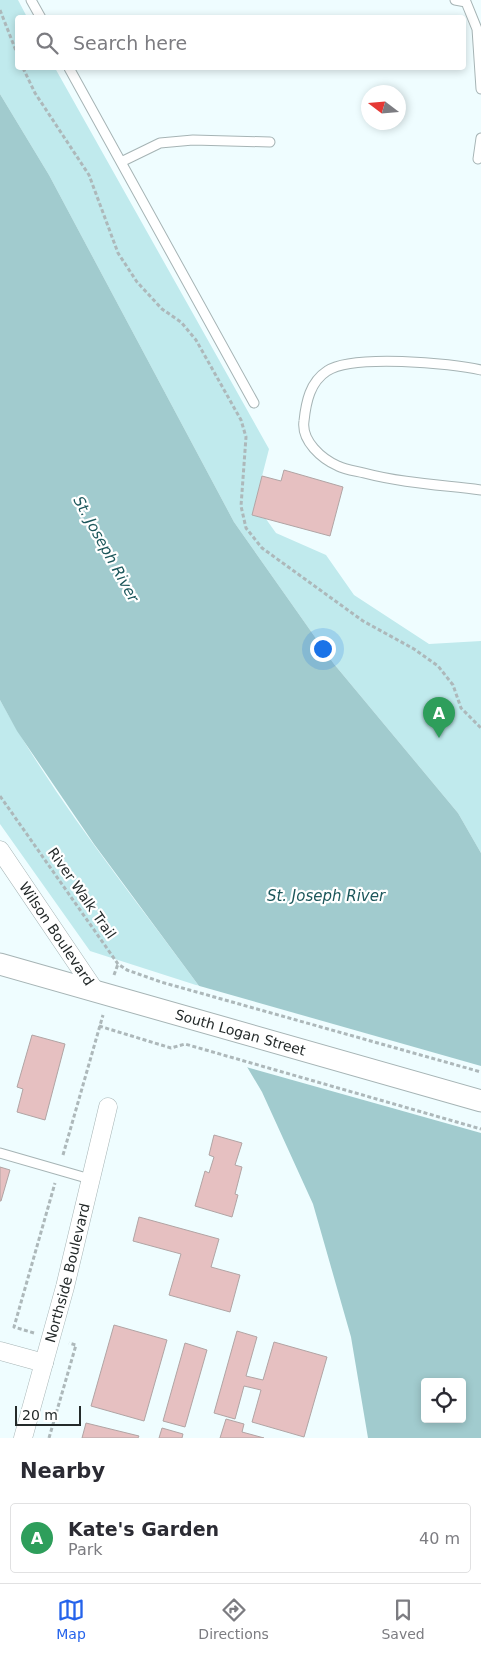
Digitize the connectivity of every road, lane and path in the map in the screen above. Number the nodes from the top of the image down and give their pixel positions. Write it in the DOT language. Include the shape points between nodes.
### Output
graph roads {
  1 [pos="31,0"];
  2 [pos="455,0"];
  3 [pos="467,1"];
  4 [pos="0,10"];
  5 [pos="39,15"];
  6 [pos="15,48"];
  7 [pos="24,70"];
  8 [pos="70,70"];
  9 [pos="481,89"];
  10 [pos="481,138"];
  11 [pos="270,142"];
  12 [pos="478,159"];
  13 [pos="121,162"];
  14 [pos="481,370"];
  15 [pos="254,403"];
  16 [pos="481,490"];
  17 [pos="481,728"];
  18 [pos="0,796"];
  19 [pos="0,850"];
  20 [pos="0,964"];
  21 [pos="118,964"];
  22 [pos="115,972"];
  23 [pos="96,992"];
  24 [pos="99,1026"];
  25 [pos="481,1072"];
  26 [pos="481,1101"];
  27 [pos="108,1107"];
  28 [pos="481,1129"];
  29 [pos="0,1153"];
  30 [pos="90,1179"];
  31 [pos="0,1351"];
  32 [pos="44,1363"];
  33 [pos="23,1438"];
  1 -- 5 [label="lane"];
  2 -- 3 [label="lane"];
  3 -- 9 [label="lane" via="477,29"];
  4 -- 6 [label="path"];
  7 -- 17 [label="path" via="35,93 89,175 118,253 162,309 181,322 196,340 241,420 246,437 241,506 246,528 262,548 348,611 414,648 438,666 453,685 461,708"];
  8 -- 13 [label="lane"];
  10 -- 12 [label="lane"];
  11 -- 13 [label="lane" via="193,140 160,143"];
  13 -- 15 [label="lane"];
  14 -- 16 [label="lane" via="456,364 351,362 328,370 314,384 306,403 303,425 312,446 340,467 390,480"];
  18 -- 21 [label="path, River Walk Trail"];
  19 -- 23 [label="street, Wilson Boulevard"];
  20 -- 23 [label="street, South Logan Street"];
  21 -- 22 [label="path"];
  21 -- 25 [label="path, River Walk Trail" via="161,982"];
  23 -- 26 [label="street, South Logan Street"];
  24 -- 28 [label="path" via="171,1048 185,1044"];
  27 -- 30 [label="street, Northside Boulevard"];
  29 -- 30 [label="lane"];
  30 -- 32 [label="street, Northside Boulevard"];
  31 -- 32 [label="street"];
  32 -- 33 [label="street, Northside Boulevard"];
}
